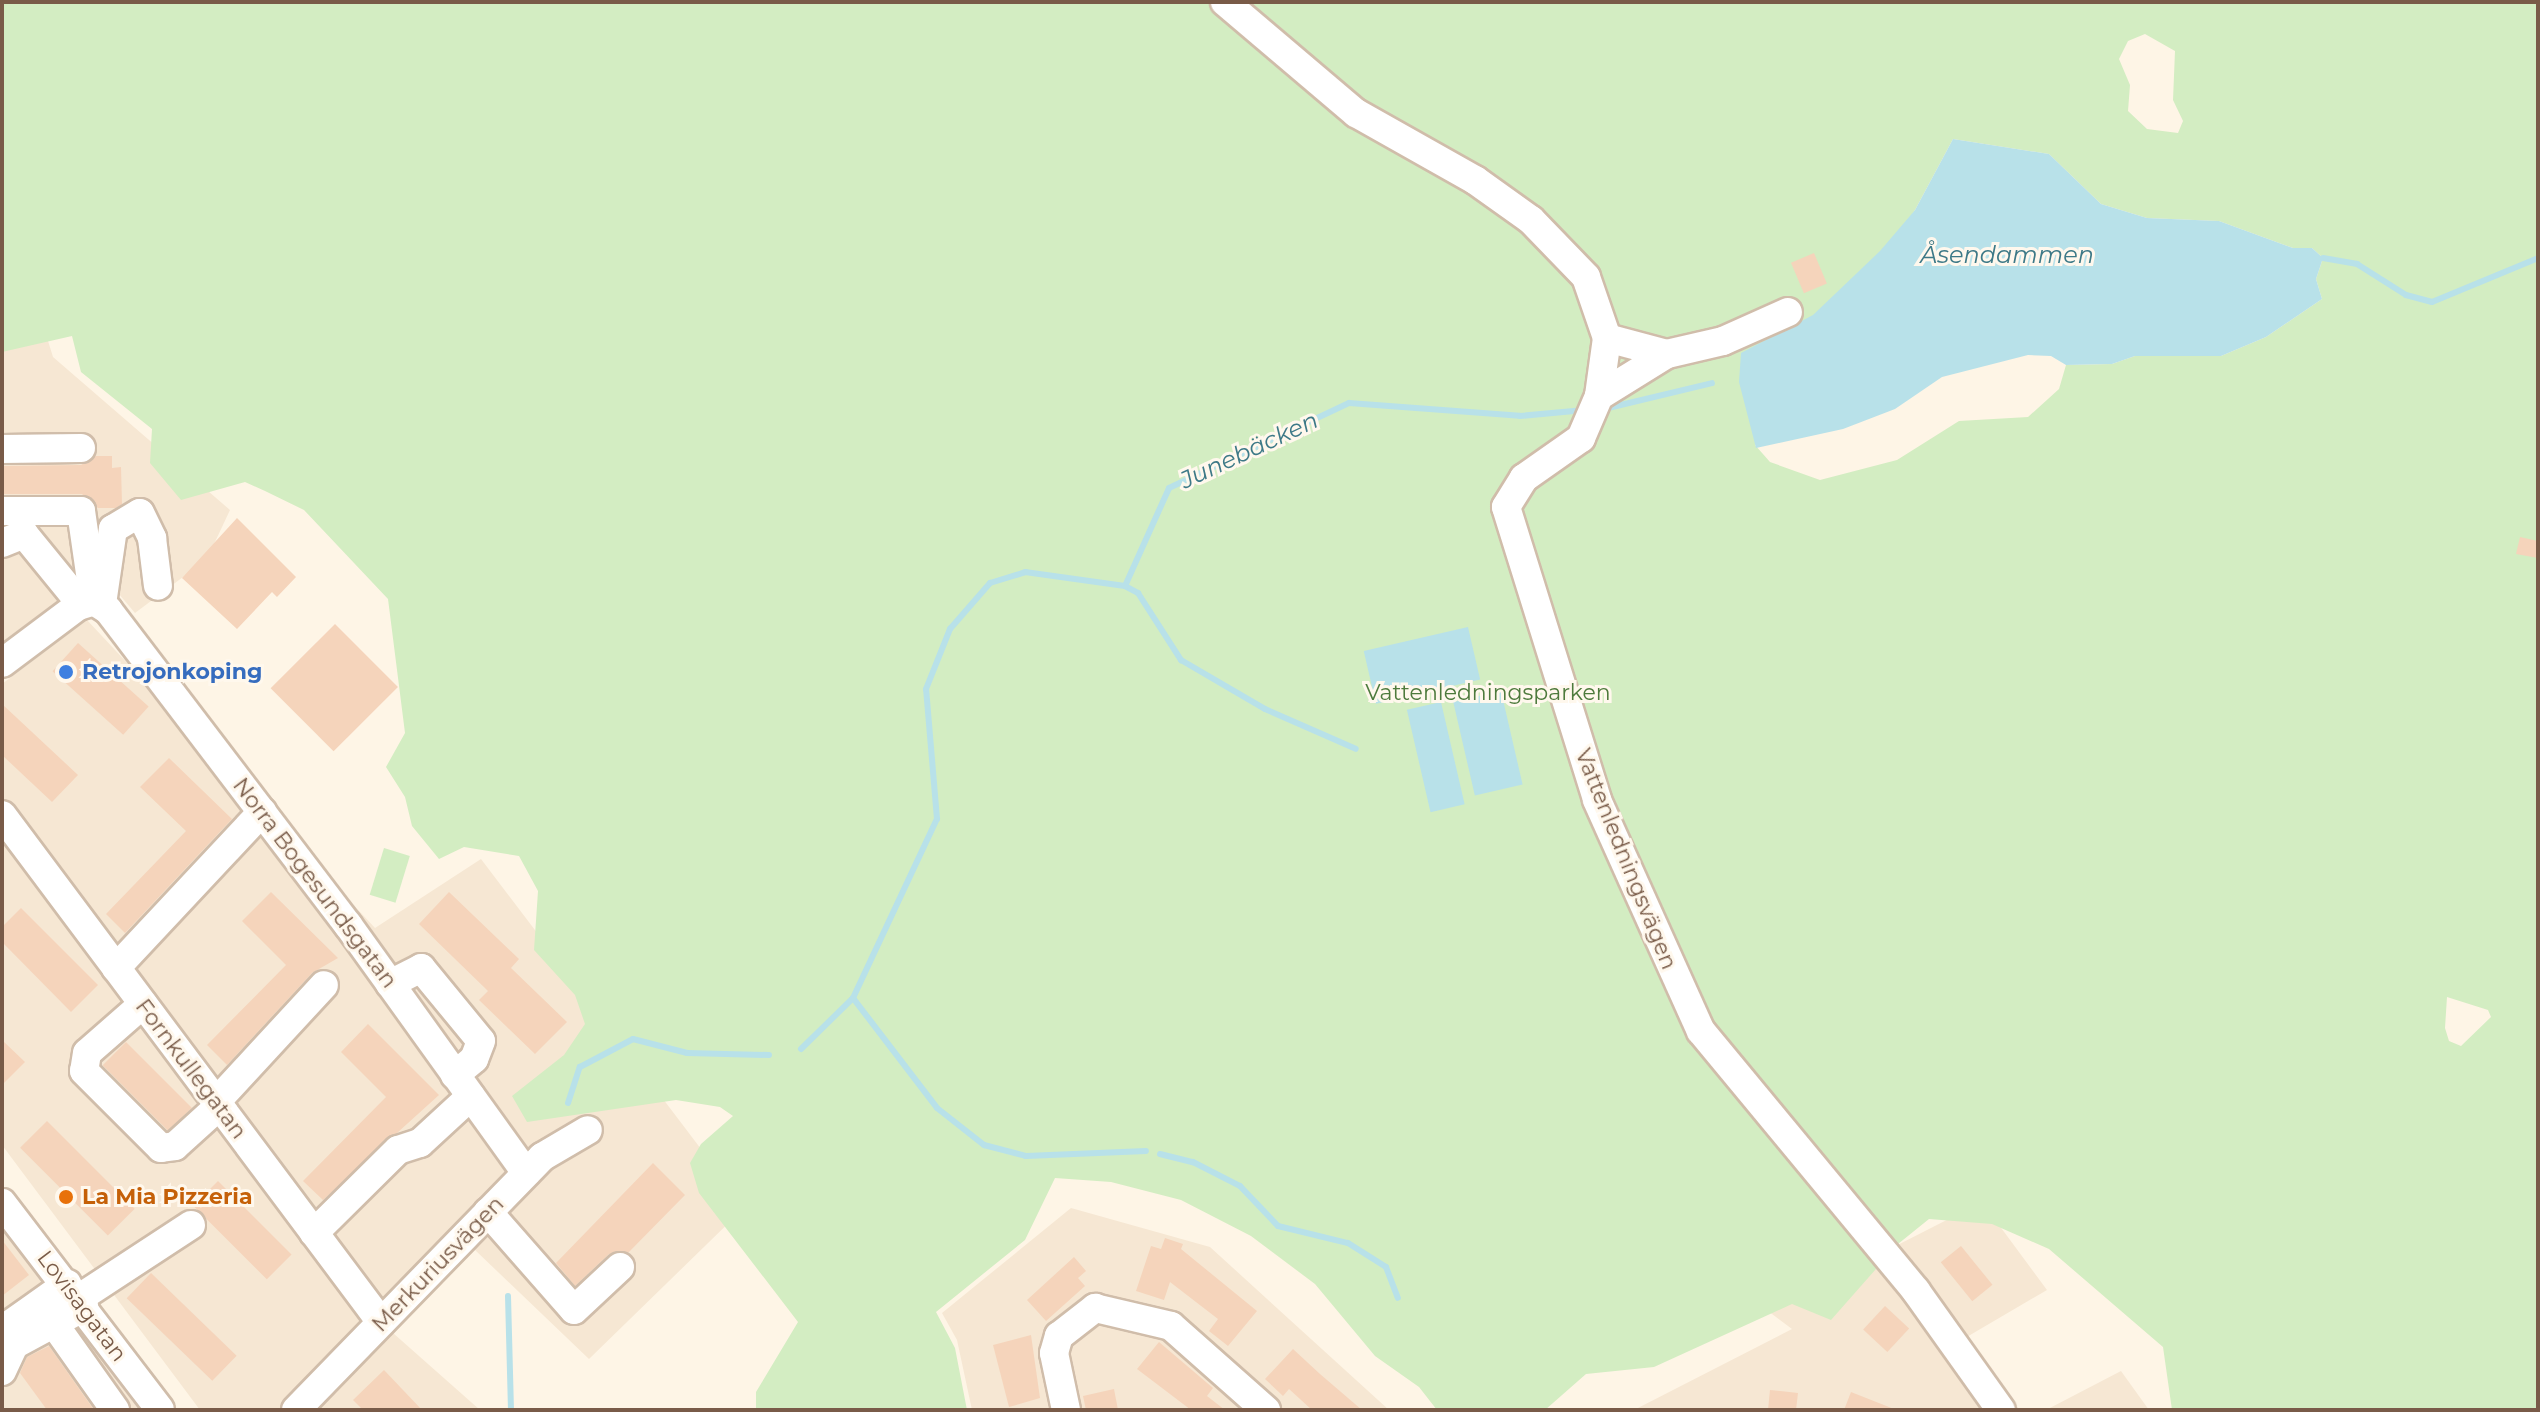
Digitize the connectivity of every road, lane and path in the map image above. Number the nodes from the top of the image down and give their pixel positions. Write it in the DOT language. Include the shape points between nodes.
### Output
graph roads {
  1 [pos="1225,2"];
  2 [pos="1788,312"];
  3 [pos="1607,338"];
  4 [pos="1667,354"];
  5 [pos="1599,396"];
  6 [pos="81,448"];
  7 [pos="2,449"];
  8 [pos="2,511"];
  9 [pos="2,543"];
  10 [pos="158,586"];
  11 [pos="92,603"];
  12 [pos="2,663"];
  13 [pos="262,812"];
  14 [pos="2,815"];
  15 [pos="116,968"];
  16 [pos="390,984"];
  17 [pos="324,985"];
  18 [pos="143,1004"];
  19 [pos="463,1085"];
  20 [pos="218,1104"];
  21 [pos="588,1130"];
  22 [pos="526,1173"];
  23 [pos="2,1203"];
  24 [pos="488,1212"];
  25 [pos="191,1225"];
  26 [pos="314,1233"];
  27 [pos="620,1267"];
  28 [pos="77,1297"];
  29 [pos="52,1321"];
  30 [pos="381,1322"];
  31 [pos="2,1330"];
  32 [pos="2,1371"];
  33 [pos="115,1410"];
  34 [pos="160,1410"];
  35 [pos="296,1410"];
  36 [pos="1066,1410"];
  37 [pos="1266,1410"];
  38 [pos="2001,1410"];
  1 -- 3 [label="street, Vattenledningsvägen" via="1356,113 1475,180 1531,220 1586,277"];
  2 -- 4 [label="street" via="1723,341"];
  3 -- 4 [label="street"];
  3 -- 5 [label="street, Vattenledningsvägen"];
  4 -- 5 [label="street"];
  5 -- 38 [label="street, Vattenledningsvägen" via="1588,427 1571,447 1524,478 1506,507 1597,800 1642,910 1701,1031 1916,1291"];
  6 -- 7 [label="street"];
  8 -- 11 [label="street" via="81,511"];
  9 -- 11 [label="street, Norra Bogesundsgatan" via="24,534"];
  10 -- 11 [label="street" via="149,526 140,513 113,529"];
  11 -- 12 [label="street"];
  11 -- 13 [label="street, Norra Bogesundsgatan"];
  13 -- 15 [label="street"];
  13 -- 16 [label="street, Norra Bogesundsgatan"];
  14 -- 15 [label="street, Fornkullegatan"];
  15 -- 18 [label="street, Fornkullegatan"];
  16 -- 19 [label="street, Norra Bogesundsgatan"];
  16 -- 19 [label="street" via="421,968 481,1041"];
  17 -- 20 [label="street"];
  18 -- 20 [label="street, Fornkullegatan"];
  18 -- 20 [label="street" via="87,1053 84,1071 161,1148 175,1146"];
  19 -- 22 [label="street, Norra Bogesundsgatan"];
  19 -- 26 [label="street" via="420,1143 398,1150"];
  20 -- 26 [label="street, Fornkullegatan"];
  21 -- 22 [label="street, Merkuriusvägen"];
  22 -- 24 [label="street, Merkuriusvägen"];
  23 -- 28 [label="street, Lovisagatan"];
  24 -- 27 [label="street" via="574,1310"];
  24 -- 30 [label="street, Merkuriusvägen"];
  25 -- 28 [label="street"];
  26 -- 30 [label="street, Fornkullegatan"];
  28 -- 29 [label="street"];
  28 -- 31 [label="street"];
  28 -- 34 [label="street, Lovisagatan"];
  29 -- 32 [label="street" via="14,1345"];
  29 -- 33 [label="street"];
  30 -- 35 [label="street, Merkuriusvägen"];
  36 -- 37 [label="street" via="1054,1353 1059,1336 1095,1308 1171,1326"];
}
